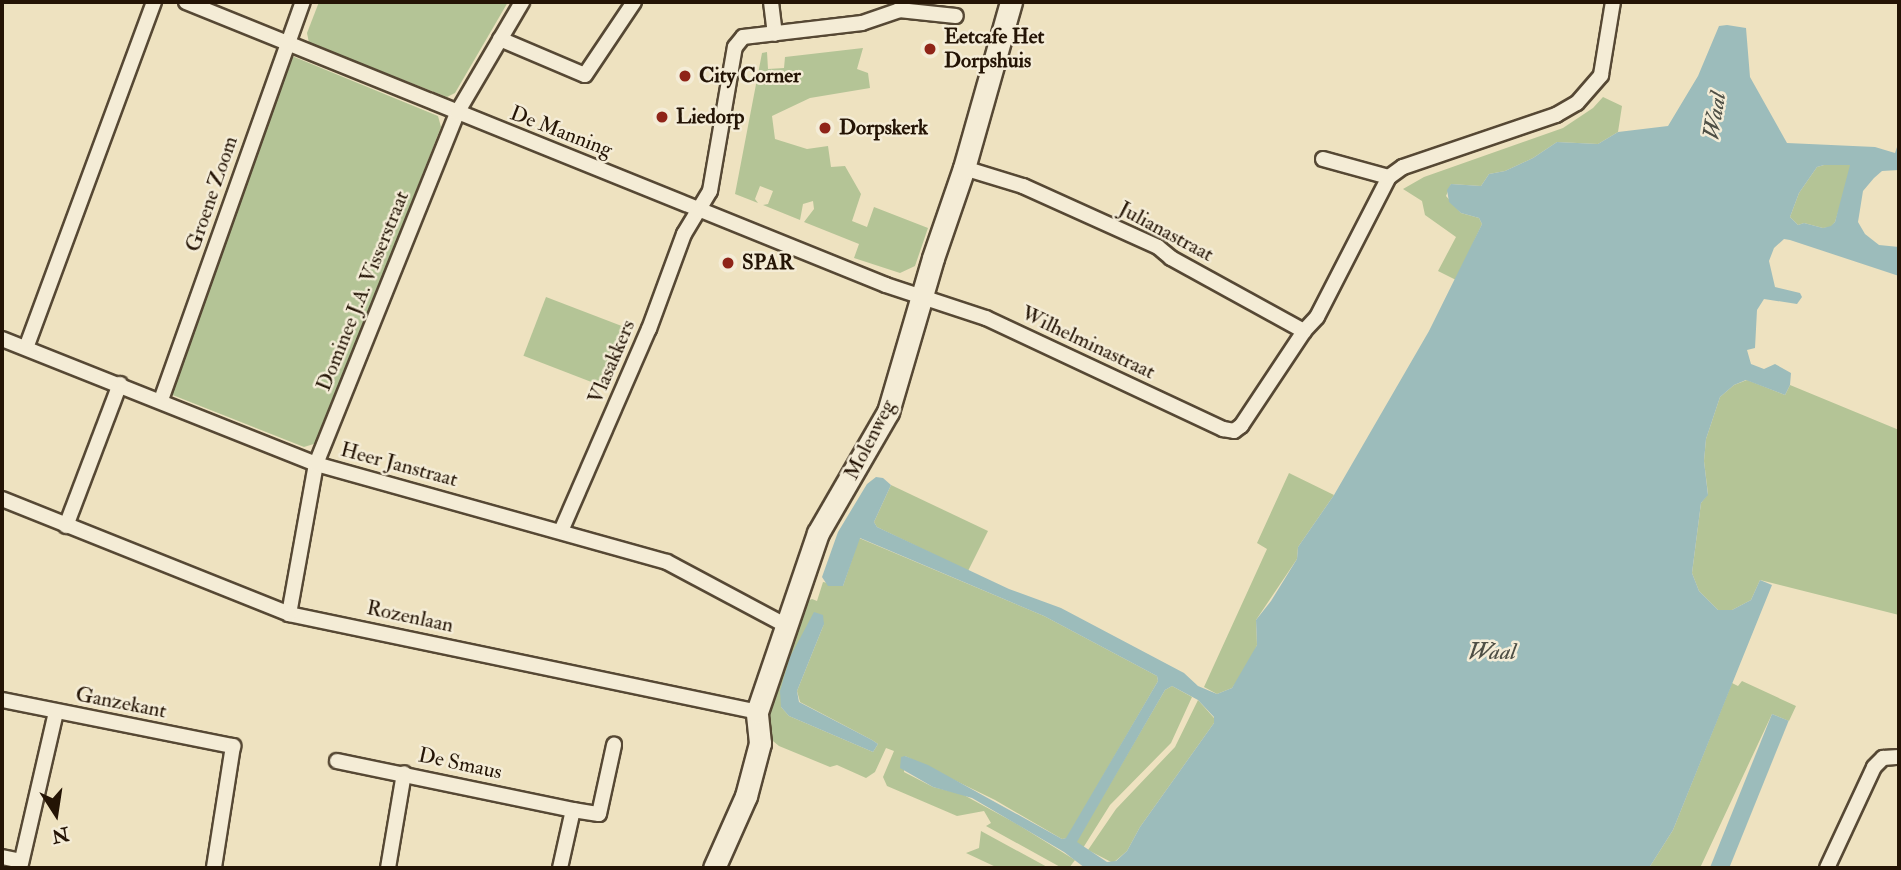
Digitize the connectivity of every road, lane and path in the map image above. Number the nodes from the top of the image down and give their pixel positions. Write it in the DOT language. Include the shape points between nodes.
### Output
graph roads {
  1 [pos="154,2"];
  2 [pos="186,2"];
  3 [pos="303,2"];
  4 [pos="522,2"];
  5 [pos="634,2"];
  6 [pos="771,2"];
  7 [pos="1011,2"];
  8 [pos="1613,2"];
  9 [pos="880,8"];
  10 [pos="956,16"];
  11 [pos="775,34"];
  12 [pos="500,39"];
  13 [pos="286,43"];
  14 [pos="457,113"];
  15 [pos="1323,159"];
  16 [pos="964,168"];
  17 [pos="1389,177"];
  18 [pos="701,209"];
  19 [pos="922,298"];
  20 [pos="1304,331"];
  21 [pos="2,339"];
  22 [pos="26,348"];
  23 [pos="120,384"];
  24 [pos="161,400"];
  25 [pos="316,464"];
  26 [pos="2,499"];
  27 [pos="66,526"];
  28 [pos="561,531"];
  29 [pos="289,614"];
  30 [pos="785,625"];
  31 [pos="2,700"];
  32 [pos="56,712"];
  33 [pos="757,712"];
  34 [pos="614,745"];
  35 [pos="1899,757"];
  36 [pos="337,761"];
  37 [pos="404,773"];
  38 [pos="573,810"];
  39 [pos="2,857"];
  40 [pos="21,865"];
  41 [pos="214,868"];
  42 [pos="388,868"];
  43 [pos="560,868"];
  44 [pos="714,868"];
  45 [pos="1827,868"];
  1 -- 22 [label="street"];
  2 -- 13 [label="street, De Manning"];
  3 -- 13 [label="street, Groene Zoom"];
  4 -- 12 [label="street, Dominee J.A. Visserstraat"];
  5 -- 12 [label="street" via="585,75"];
  6 -- 11 [label="street"];
  7 -- 16 [label="main road, Molenweg"];
  8 -- 17 [label="street" via="1601,75 1577,103 1556,115 1403,167"];
  9 -- 10 [label="street, Vlasakkers"];
  9 -- 11 [label="street, Vlasakkers" via="862,23"];
  11 -- 18 [label="street, Vlasakkers" via="743,37 735,47 710,191"];
  12 -- 14 [label="street, Dominee J.A. Visserstraat"];
  13 -- 14 [label="street, De Manning"];
  13 -- 24 [label="street, Groene Zoom"];
  14 -- 18 [label="street, De Manning"];
  14 -- 25 [label="street, Dominee J.A. Visserstraat"];
  15 -- 17 [label="street"];
  16 -- 19 [label="main road, Molenweg"];
  16 -- 20 [label="street, Julianastraat" via="1023,186 1158,247"];
  17 -- 20 [label="street" via="1317,317"];
  18 -- 19 [label="street, De Manning"];
  18 -- 28 [label="street, Vlasakkers" via="684,234 649,329"];
  19 -- 20 [label="street, Wilhelminastraat" via="986,318 1234,431"];
  19 -- 30 [label="main road, Molenweg" via="888,412 818,533"];
  21 -- 22 [label="street, Heer Janstraat"];
  22 -- 23 [label="street, Heer Janstraat"];
  23 -- 24 [label="street, Heer Janstraat"];
  23 -- 27 [label="street"];
  24 -- 25 [label="street, Heer Janstraat"];
  25 -- 28 [label="street, Heer Janstraat"];
  25 -- 29 [label="street, Dominee J.A. Visserstraat"];
  26 -- 27 [label="street, Rozenlaan"];
  27 -- 29 [label="street, Rozenlaan"];
  28 -- 30 [label="street, Heer Janstraat" via="667,562"];
  29 -- 33 [label="street, Rozenlaan"];
  30 -- 33 [label="main road, Molenweg"];
  31 -- 32 [label="street, Ganzekant"];
  32 -- 40 [label="street"];
  32 -- 41 [label="street, Ganzekant" via="233,746"];
  33 -- 44 [label="main road, Molenweg" via="760,744 746,796"];
  34 -- 38 [label="street" via="599,814"];
  35 -- 45 [label="street" via="1883,758 1874,767"];
  36 -- 37 [label="street, De Smaus"];
  37 -- 38 [label="street, De Smaus"];
  37 -- 42 [label="street"];
  38 -- 43 [label="street"];
  39 -- 40 [label="street"];
}
